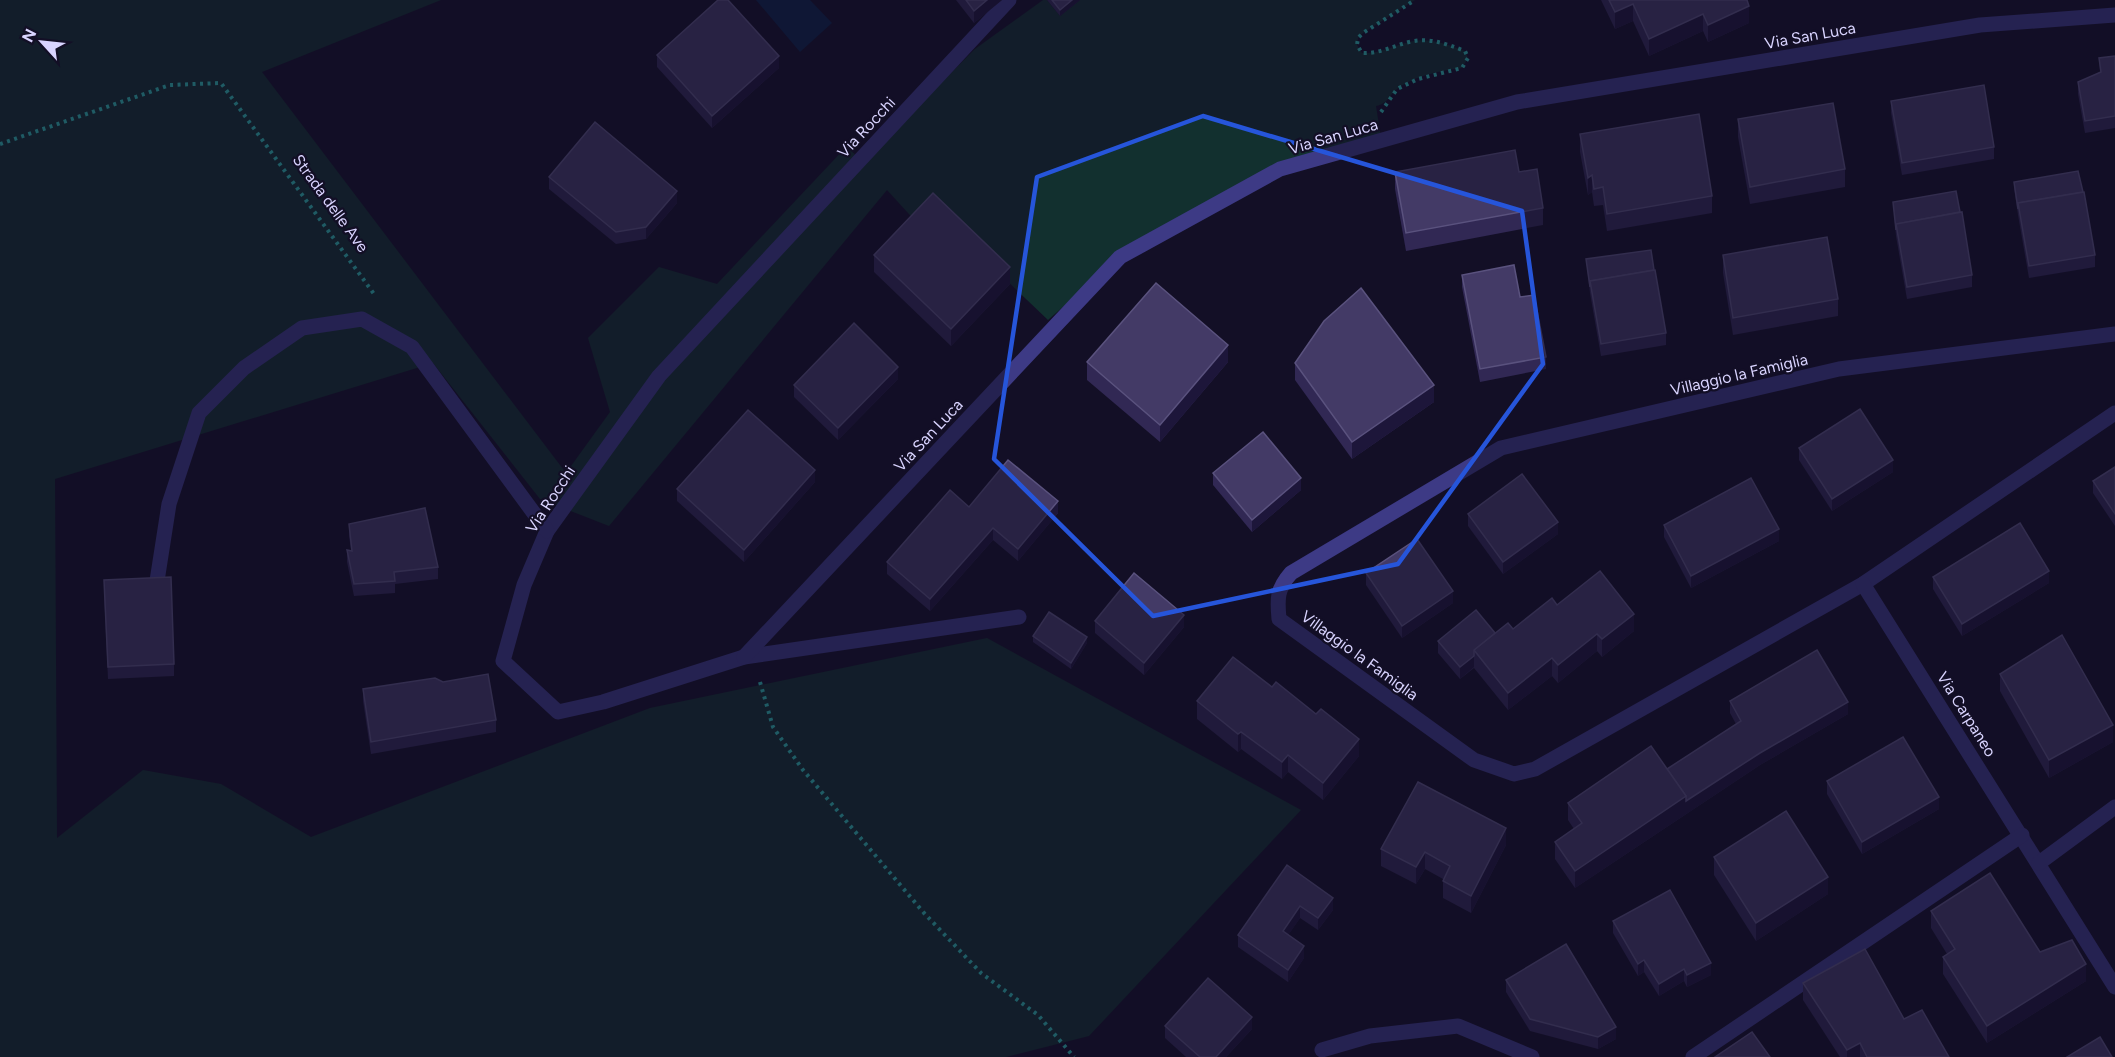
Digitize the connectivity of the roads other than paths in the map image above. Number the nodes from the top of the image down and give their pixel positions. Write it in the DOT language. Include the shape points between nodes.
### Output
graph roads {
  1 [pos="1009,0"];
  2 [pos="2115,15"];
  3 [pos="2115,334"];
  4 [pos="2115,413"];
  5 [pos="547,531"];
  6 [pos="157,581"];
  7 [pos="1863,584"];
  8 [pos="1018,617"];
  9 [pos="748,656"];
  10 [pos="2115,807"];
  11 [pos="2022,835"];
  12 [pos="2039,863"];
  13 [pos="2115,987"];
  14 [pos="1322,1050"];
  15 [pos="1532,1057"];
  16 [pos="1693,1057"];
  1 -- 5 [label="street, Via Rocchi" via="659,376"];
  2 -- 9 [label="street, Via San Luca" via="1980,25 1517,102 1280,169 1120,257"];
  3 -- 7 [label="street, Villaggio la Famiglia" via="1839,369 1501,448 1291,573 1276,596 1279,619 1474,760 1514,774 1535,770"];
  4 -- 7 [label="street, Villaggio la Famiglia"];
  5 -- 6 [label="street" via="412,347 362,319 302,328 244,368 200,413 169,504"];
  5 -- 9 [label="street, Via Rocchi" via="524,585 503,660 558,712 603,702"];
  7 -- 11 [label="street, Via Carpaneo"];
  8 -- 9 [label="street, Via Rocchi"];
  10 -- 12 [label="street"];
  11 -- 12 [label="street, Via Carpaneo"];
  11 -- 16 [label="street"];
  12 -- 13 [label="street, Via Carpaneo"];
  14 -- 15 [label="street" via="1370,1036 1458,1026"];
}
